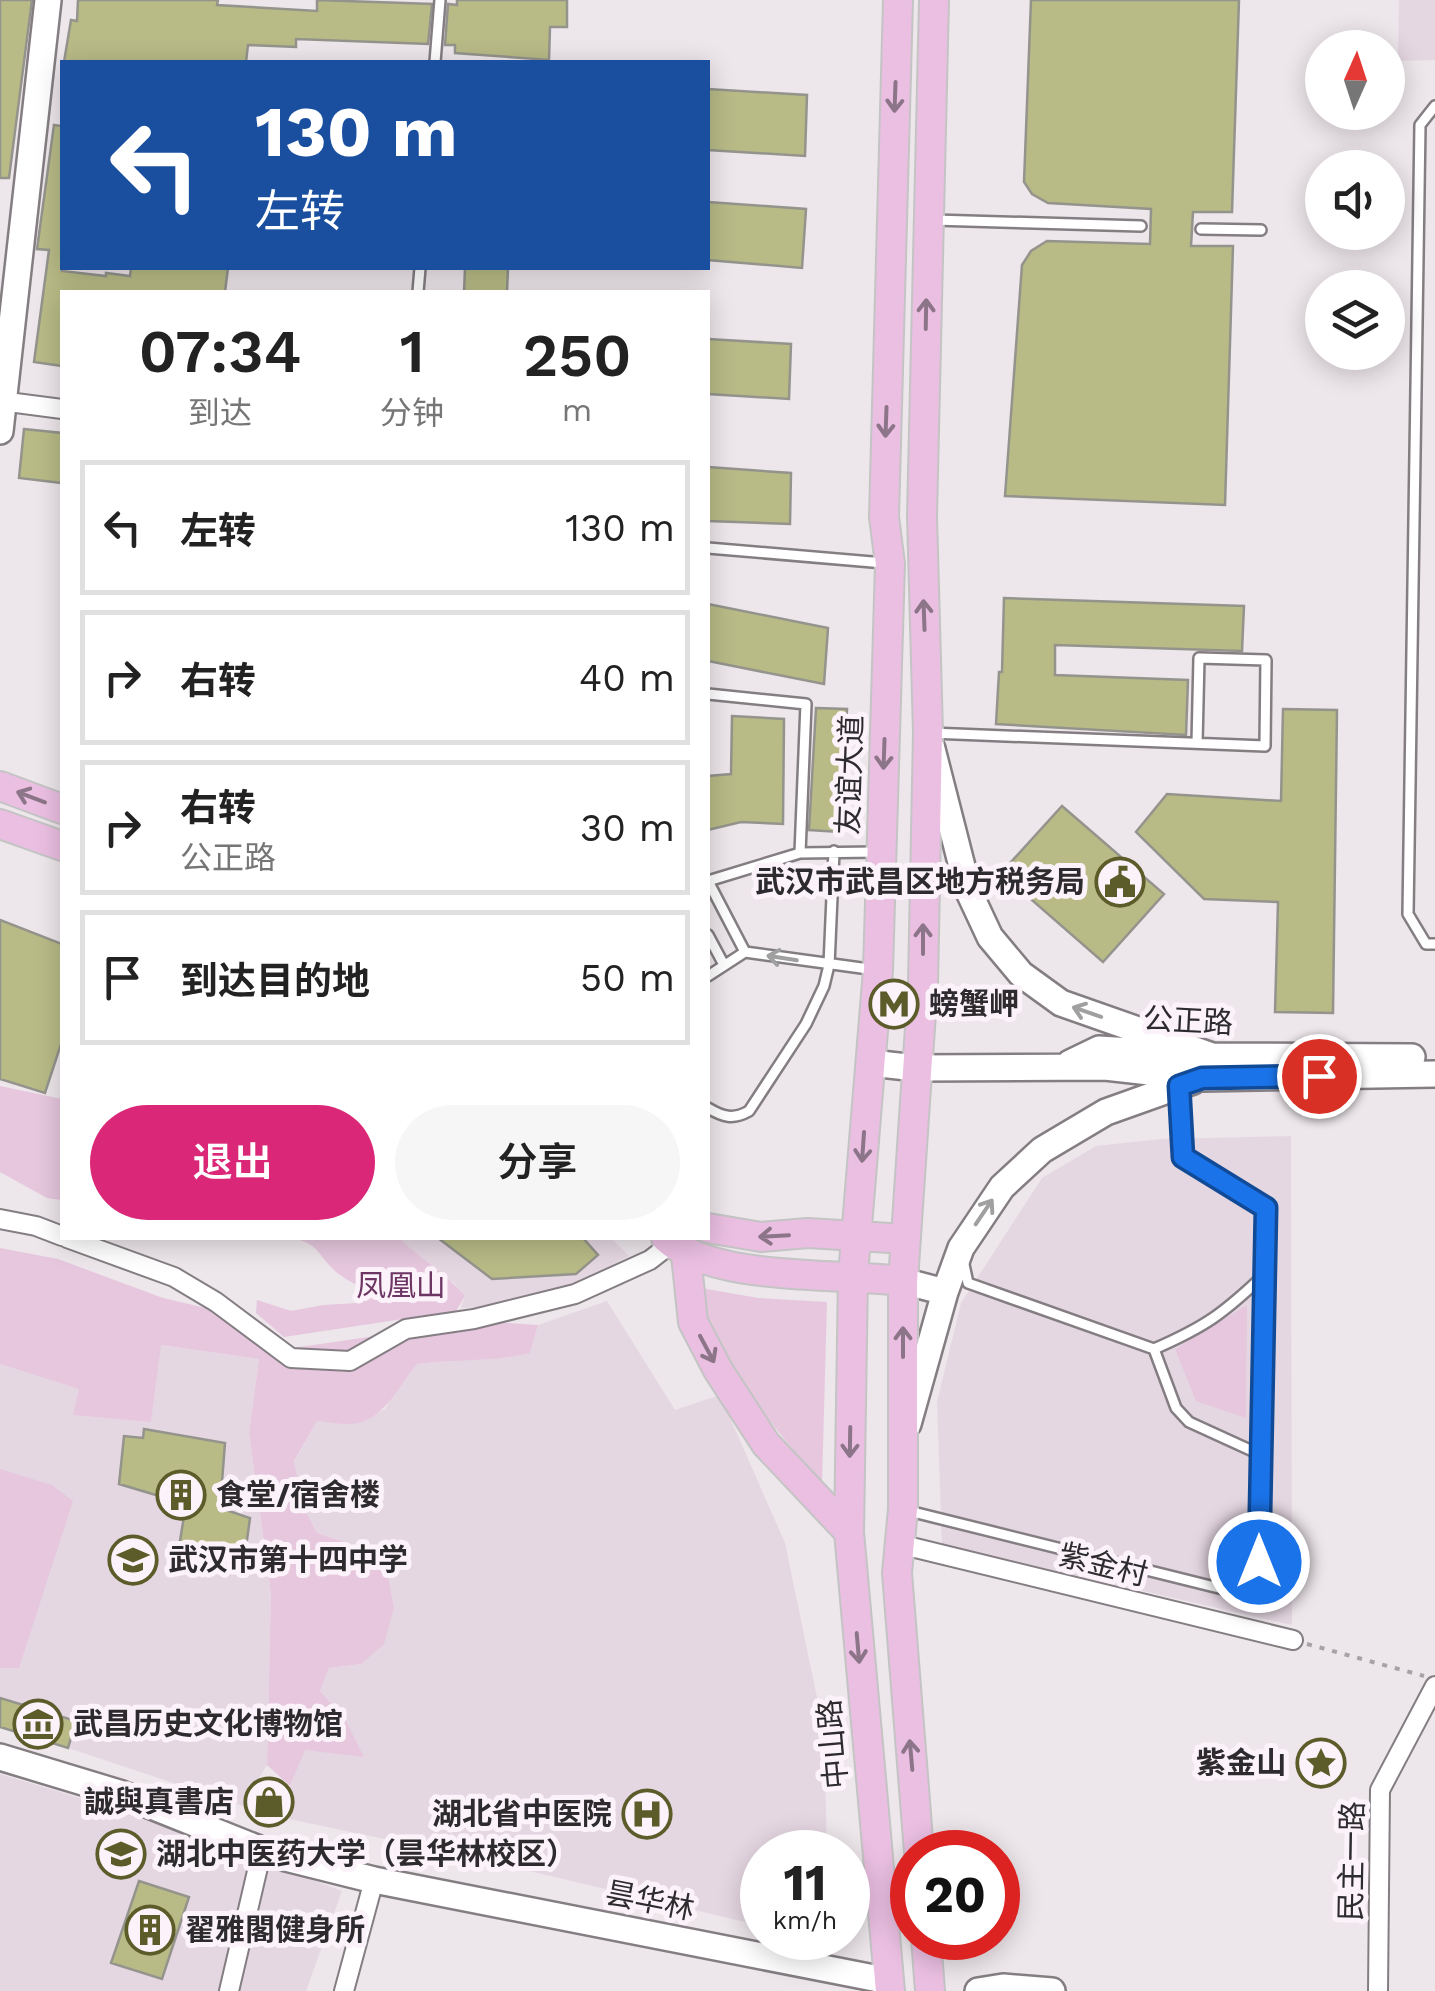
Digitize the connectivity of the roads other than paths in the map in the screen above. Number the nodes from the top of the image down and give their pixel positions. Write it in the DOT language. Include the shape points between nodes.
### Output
graph roads {
  1 [pos="48,0"];
  2 [pos="440,0"];
  3 [pos="898,0"];
  4 [pos="934,0"];
  5 [pos="436,60"];
  6 [pos="1435,106"];
  7 [pos="929,220"];
  8 [pos="1141,226"];
  9 [pos="1200,229"];
  10 [pos="1260,230"];
  11 [pos="2,401"];
  12 [pos="60,409"];
  13 [pos="0,431"];
  14 [pos="710,548"];
  15 [pos="890,564"];
  16 [pos="710,694"];
  17 [pos="928,733"];
  18 [pos="1197,743"];
  19 [pos="0,786"];
  20 [pos="60,808"];
  21 [pos="0,824"];
  22 [pos="60,845"];
  23 [pos="834,851"];
  24 [pos="880,852"];
  25 [pos="800,853"];
  26 [pos="710,880"];
  27 [pos="710,885"];
  28 [pos="710,939"];
  29 [pos="1435,944"];
  30 [pos="746,952"];
  31 [pos="723,964"];
  32 [pos="829,965"];
  33 [pos="878,970"];
  34 [pos="710,974"];
  35 [pos="1435,1057"];
  36 [pos="871,1063"];
  37 [pos="916,1068"];
  38 [pos="1198,1073"];
  39 [pos="1435,1074"];
  40 [pos="710,1109"];
  41 [pos="0,1219"];
  42 [pos="710,1228"];
  43 [pos="857,1235"];
  44 [pos="60,1236"];
  45 [pos="906,1239"];
  46 [pos="73,1240"];
  47 [pos="675,1245"];
  48 [pos="960,1248"];
  49 [pos="853,1275"];
  50 [pos="1264,1275"];
  51 [pos="903,1281"];
  52 [pos="944,1292"];
  53 [pos="1154,1349"];
  54 [pos="903,1443"];
  55 [pos="1259,1454"];
  56 [pos="902,1509"];
  57 [pos="849,1541"];
  58 [pos="900,1544"];
  59 [pos="1293,1640"];
  60 [pos="1435,1682"];
  61 [pos="0,1758"];
  62 [pos="917,1830"];
  63 [pos="262,1850"];
  64 [pos="374,1880"];
  65 [pos="928,1960"];
  66 [pos="889,1986"];
  67 [pos="229,1991"];
  68 [pos="344,1991"];
  69 [pos="930,1991"];
  70 [pos="978,1991"];
  71 [pos="1052,1991"];
  72 [pos="1378,1991"];
  1 -- 11 [label="main road"];
  2 -- 5 [label="lane"];
  3 -- 15 [label="main road, 友谊大道, one-way" via="884,516"];
  4 -- 7 [label="main road"];
  6 -- 29 [label="lane" via="1420,125 1408,914 1426,944"];
  7 -- 8 [label="lane"];
  17 -- 7 [label="main road, one-way" via="922,516"];
  9 -- 10 [label="lane"];
  11 -- 12 [label="street"];
  11 -- 13 [label="main road"];
  14 -- 15 [label="lane"];
  15 -- 24 [label="main road, 友谊大道, one-way"];
  16 -- 25 [label="lane" via="806,704"];
  17 -- 18 [label="lane"];
  37 -- 17 [label="main road, one-way"];
  38 -- 17 [label="main road, one-way" via="1061,1002 1022,974 990,936 968,890"];
  18 -- 18 [label="lane" via="1265,746 1266,660 1199,658"];
  20 -- 19 [label="main road, one-way"];
  21 -- 22 [label="main road"];
  23 -- 24 [label="lane"];
  23 -- 25 [label="lane"];
  23 -- 32 [label="lane"];
  24 -- 33 [label="main road, 友谊大道"];
  25 -- 26 [label="lane"];
  27 -- 30 [label="lane"];
  28 -- 31 [label="lane"];
  30 -- 31 [label="lane"];
  32 -- 30 [label="lane, one-way"];
  31 -- 34 [label="lane"];
  32 -- 33 [label="lane"];
  32 -- 40 [label="lane" via="814,1009 749,1111 738,1118"];
  33 -- 36 [label="main road, 友谊大道"];
  35 -- 38 [label="main road, 公正路"];
  36 -- 37 [label="main road, 公正路"];
  36 -- 43 [label="main road, 友谊大道, one-way"];
  37 -- 38 [label="main road, 公正路" via="1061,1067 1099,1049"];
  37 -- 45 [label="main road"];
  38 -- 39 [label="main road, 公正路"];
  48 -- 38 [label="main road, one-way" via="1002,1187 1042,1150 1106,1112"];
  38 -- 50 [label="lane" via="1183,1157 1266,1208"];
  41 -- 44 [label="street"];
  43 -- 42 [label="main road, one-way" via="760,1237"];
  43 -- 45 [label="main road"];
  43 -- 49 [label="main road, 友谊大道"];
  45 -- 51 [label="main road"];
  46 -- 47 [label="street" via="174,1277 291,1358 350,1361 406,1330 575,1294"];
  47 -- 49 [label="main road" via="768,1274"];
  47 -- 57 [label="main road, one-way" via="693,1322 718,1370 766,1444"];
  48 -- 52 [label="main road"];
  48 -- 53 [label="lane" via="968,1283"];
  49 -- 51 [label="main road"];
  49 -- 57 [label="main road, 友谊大道, one-way"];
  50 -- 53 [label="lane" via="1223,1314"];
  50 -- 55 [label="lane"];
  51 -- 52 [label="main road"];
  54 -- 51 [label="main road, one-way"];
  52 -- 54 [label="main road"];
  53 -- 55 [label="lane" via="1176,1408 1189,1422"];
  54 -- 56 [label="main road"];
  55 -- 56 [label="lane" via="1258,1598"];
  56 -- 58 [label="main road"];
  57 -- 66 [label="main road, 中山路, one-way"];
  58 -- 59 [label="street, 紫金村"];
  62 -- 58 [label="main road, one-way"];
  60 -- 72 [label="street, 民主一路" via="1380,1790"];
  61 -- 63 [label="main road, 昙华林" via="119,1793"];
  63 -- 64 [label="main road, 昙华林"];
  63 -- 67 [label="street"];
  64 -- 66 [label="main road, 昙华林"];
  64 -- 68 [label="street"];
  65 -- 69 [label="main road"];
  70 -- 71 [label="main road"];
}
